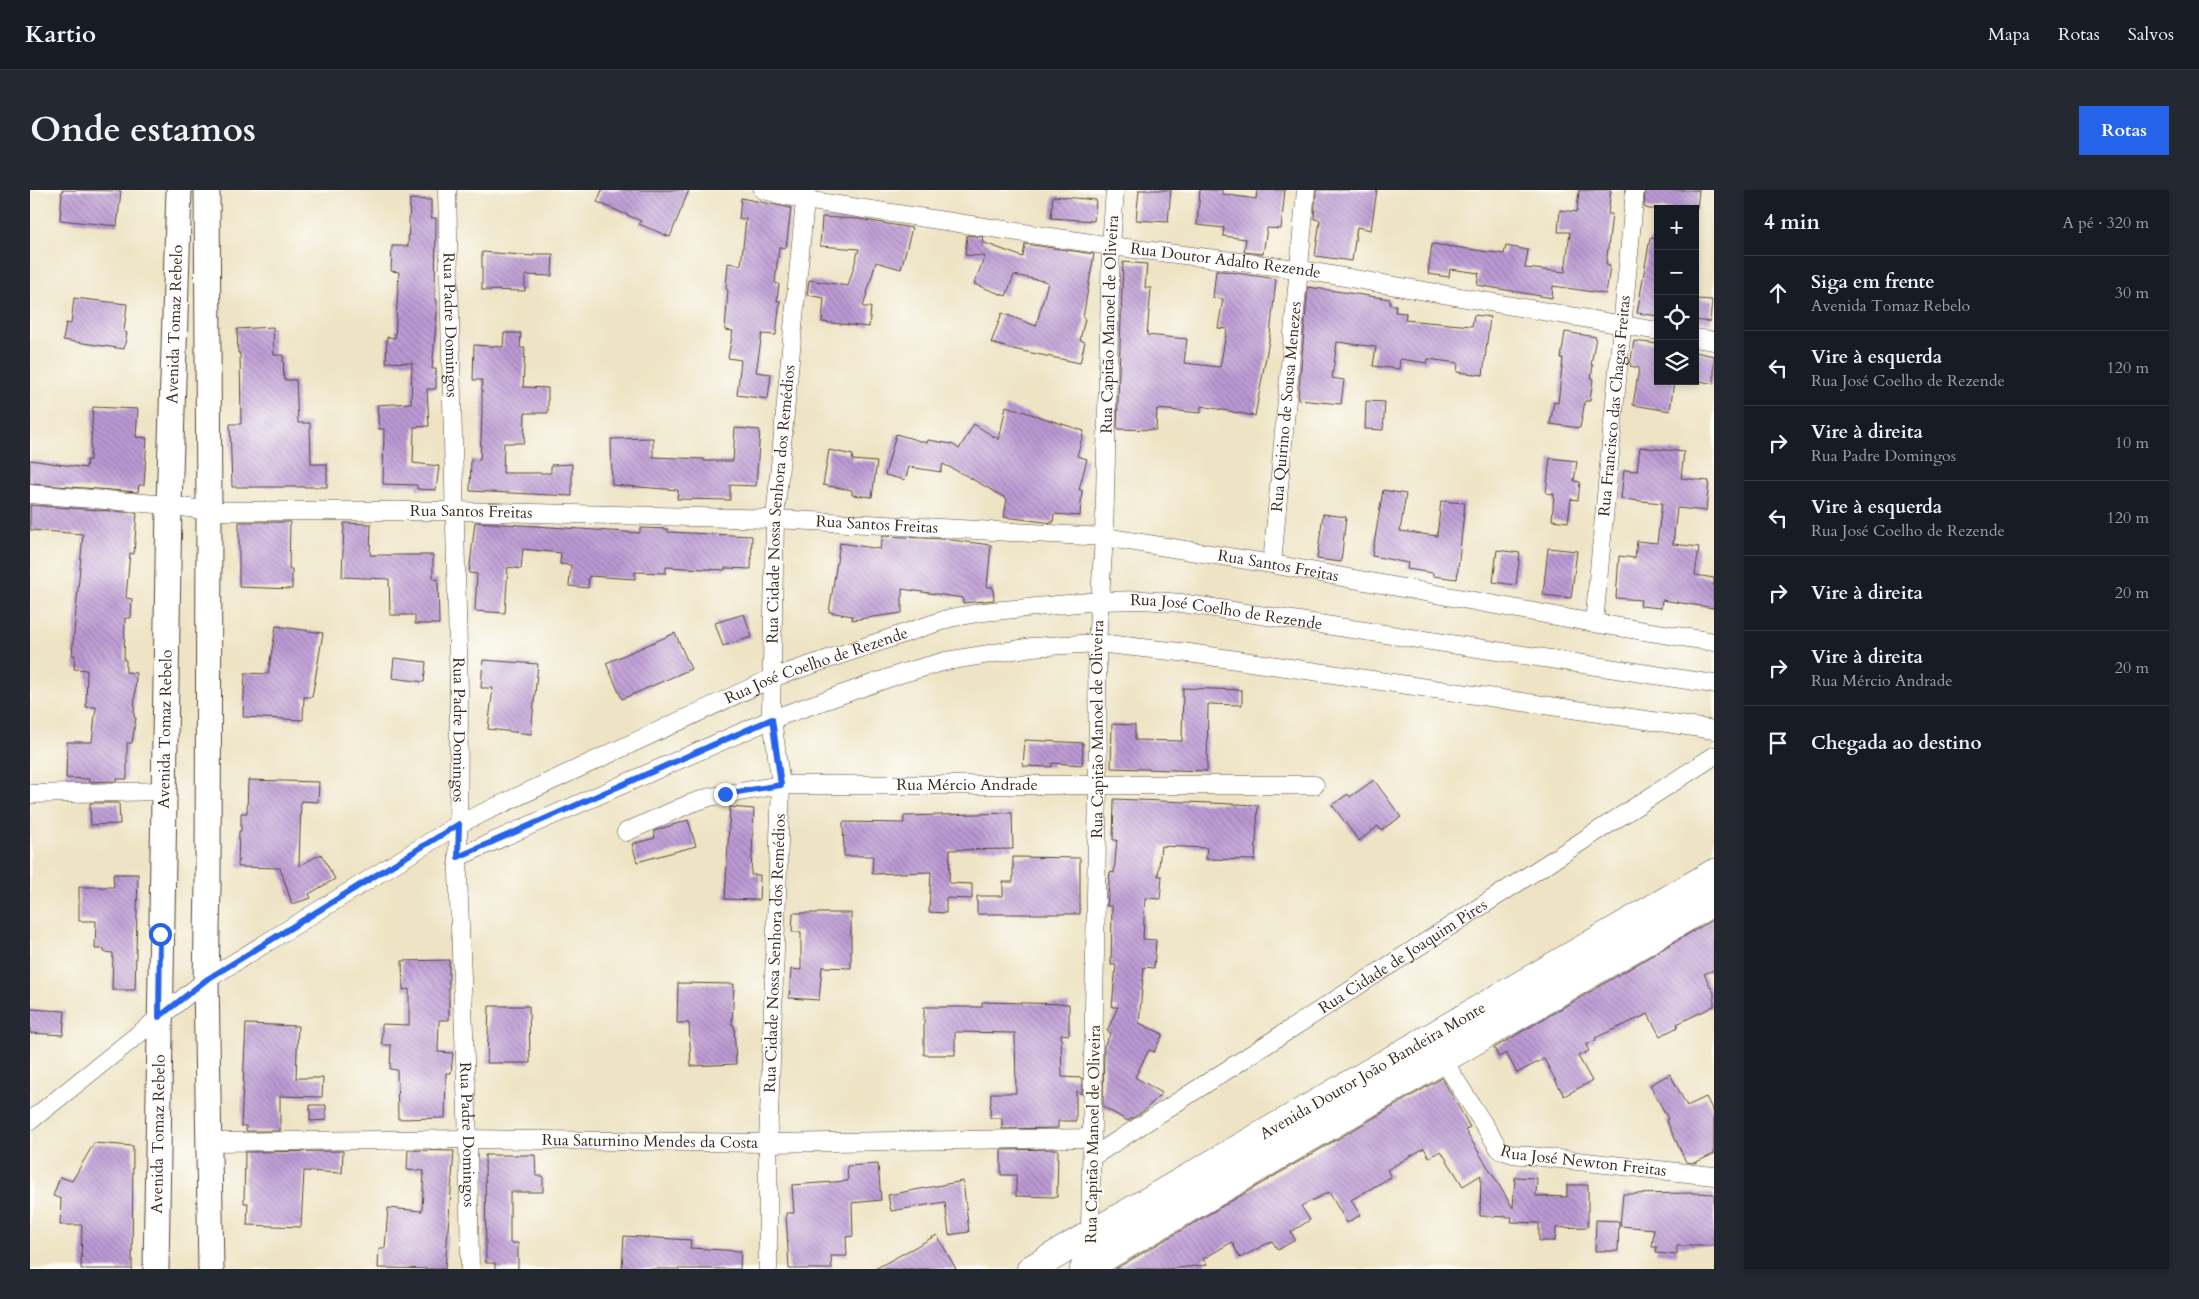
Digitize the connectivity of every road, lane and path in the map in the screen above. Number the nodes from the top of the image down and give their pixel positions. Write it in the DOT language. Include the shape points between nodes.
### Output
graph roads {
  1 [pos="179,190"];
  2 [pos="207,190"];
  3 [pos="447,190"];
  4 [pos="763,190"];
  5 [pos="1116,190"];
  6 [pos="1306,190"];
  7 [pos="1636,190"];
  8 [pos="806,195"];
  9 [pos="1111,246"];
  10 [pos="1297,269"];
  11 [pos="1624,326"];
  12 [pos="1654,330"];
  13 [pos="1699,339"];
  14 [pos="1714,341"];
  15 [pos="30,494"];
  16 [pos="169,505"];
  17 [pos="209,510"];
  18 [pos="454,511"];
  19 [pos="775,519"];
  20 [pos="1104,537"];
  21 [pos="1272,564"];
  22 [pos="1099,601"];
  23 [pos="1594,623"];
  24 [pos="1714,642"];
  25 [pos="1097,643"];
  26 [pos="772,678"];
  27 [pos="1714,684"];
  28 [pos="772,719"];
  29 [pos="1714,730"];
  30 [pos="1714,756"];
  31 [pos="1098,784"];
  32 [pos="781,785"];
  33 [pos="1315,785"];
  34 [pos="162,792"];
  35 [pos="30,794"];
  36 [pos="459,824"];
  37 [pos="626,832"];
  38 [pos="458,857"];
  39 [pos="1714,873"];
  40 [pos="1714,901"];
  41 [pos="206,980"];
  42 [pos="159,1017"];
  43 [pos="1443,1060"];
  44 [pos="30,1121"];
  45 [pos="1092,1138"];
  46 [pos="468,1139"];
  47 [pos="209,1142"];
  48 [pos="768,1143"];
  49 [pos="1092,1156"];
  50 [pos="1714,1176"];
  51 [pos="1090,1233"];
  52 [pos="1090,1267"];
  53 [pos="156,1269"];
  54 [pos="211,1269"];
  55 [pos="470,1269"];
  56 [pos="768,1269"];
  57 [pos="1031,1269"];
  1 -- 16 [label="main road, Avenida Tomaz Rebelo"];
  2 -- 17 [label="main road, Avenida Tomaz Rebelo"];
  3 -- 18 [label="street, Rua Padre Domingos"];
  4 -- 8 [label="street, Rua Doutor Adalto Rezende"];
  5 -- 9 [label="street, Rua Capitão Manoel de Oliveira"];
  6 -- 10 [label="street, Rua Quirino de Sousa Menezes"];
  7 -- 11 [label="street, Rua Francisco das Chagas Freitas"];
  8 -- 9 [label="street, Rua Doutor Adalto Rezende"];
  8 -- 19 [label="street, Rua Cidade Nossa Senhora dos Remédios"];
  9 -- 10 [label="street, Rua Doutor Adalto Rezende"];
  9 -- 20 [label="street, Rua Capitão Manoel de Oliveira"];
  10 -- 11 [label="street, Rua Doutor Adalto Rezende"];
  10 -- 21 [label="street, Rua Quirino de Sousa Menezes"];
  11 -- 12 [label="street, Rua Doutor Adalto Rezende"];
  11 -- 23 [label="street, Rua Francisco das Chagas Freitas"];
  13 -- 14 [label="street"];
  15 -- 16 [label="street, Rua Santos Freitas"];
  16 -- 17 [label="street, Rua Santos Freitas"];
  16 -- 34 [label="main road, Avenida Tomaz Rebelo"];
  17 -- 18 [label="street, Rua Santos Freitas"];
  17 -- 41 [label="main road, Avenida Tomaz Rebelo"];
  18 -- 19 [label="street, Rua Santos Freitas"];
  18 -- 36 [label="street, Rua Padre Domingos"];
  19 -- 20 [label="street, Rua Santos Freitas"];
  19 -- 26 [label="street, Rua Cidade Nossa Senhora dos Remédios"];
  20 -- 21 [label="street, Rua Santos Freitas"];
  20 -- 22 [label="street, Rua Capitão Manoel de Oliveira"];
  21 -- 23 [label="street, Rua Santos Freitas"];
  22 -- 25 [label="street, Rua Capitão Manoel de Oliveira"];
  22 -- 26 [label="street, Rua José Coelho de Rezende" via="950,618"];
  22 -- 27 [label="street, Rua José Coelho de Rezende" via="1181,603"];
  23 -- 24 [label="street, Rua Santos Freitas"];
  25 -- 28 [label="street" via="1032,647 946,661 903,672"];
  25 -- 29 [label="street" via="1189,653"];
  25 -- 31 [label="street, Rua Capitão Manoel de Oliveira"];
  26 -- 28 [label="street, Rua Cidade Nossa Senhora dos Remédios"];
  26 -- 36 [label="street, Rua José Coelho de Rezende"];
  28 -- 32 [label="street, Rua Cidade Nossa Senhora dos Remédios"];
  28 -- 38 [label="street"];
  30 -- 49 [label="street, Rua Cidade de Joaquim Pires"];
  31 -- 32 [label="street, Rua Mércio Andrade"];
  31 -- 33 [label="street, Rua Mércio Andrade"];
  31 -- 45 [label="street, Rua Capitão Manoel de Oliveira"];
  32 -- 37 [label="street, Rua Mércio Andrade" via="703,799"];
  32 -- 48 [label="street, Rua Cidade Nossa Senhora dos Remédios"];
  34 -- 35 [label="street"];
  34 -- 42 [label="main road, Avenida Tomaz Rebelo"];
  36 -- 38 [label="street, Rua Padre Domingos"];
  36 -- 41 [label="street, Rua José Coelho de Rezende"];
  38 -- 46 [label="street, Rua Padre Domingos"];
  39 -- 51 [label="main road, Avenida Doutor João Bandeira Monte"];
  40 -- 43 [label="main road, Avenida Doutor João Bandeira Monte"];
  41 -- 42 [label="street, Rua José Coelho de Rezende"];
  41 -- 47 [label="main road, Avenida Tomaz Rebelo"];
  42 -- 44 [label="street, Rua José Coelho de Rezende"];
  42 -- 53 [label="main road, Avenida Tomaz Rebelo"];
  43 -- 50 [label="street, Rua José Newton Freitas" via="1500,1150"];
  43 -- 52 [label="main road, Avenida Doutor João Bandeira Monte"];
  45 -- 48 [label="street, Rua Saturnino Mendes da Costa"];
  45 -- 49 [label="street, Rua Capitão Manoel de Oliveira"];
  46 -- 47 [label="street, Rua Saturnino Mendes da Costa"];
  46 -- 48 [label="street, Rua Saturnino Mendes da Costa"];
  46 -- 55 [label="street, Rua Padre Domingos"];
  47 -- 54 [label="main road, Avenida Tomaz Rebelo"];
  48 -- 56 [label="street, Rua Cidade Nossa Senhora dos Remédios"];
  49 -- 51 [label="street, Rua Capitão Manoel de Oliveira"];
  51 -- 52 [label="main road, Rua Capitão Manoel de Oliveira"];
  51 -- 57 [label="main road, Avenida Doutor João Bandeira Monte"];
}
